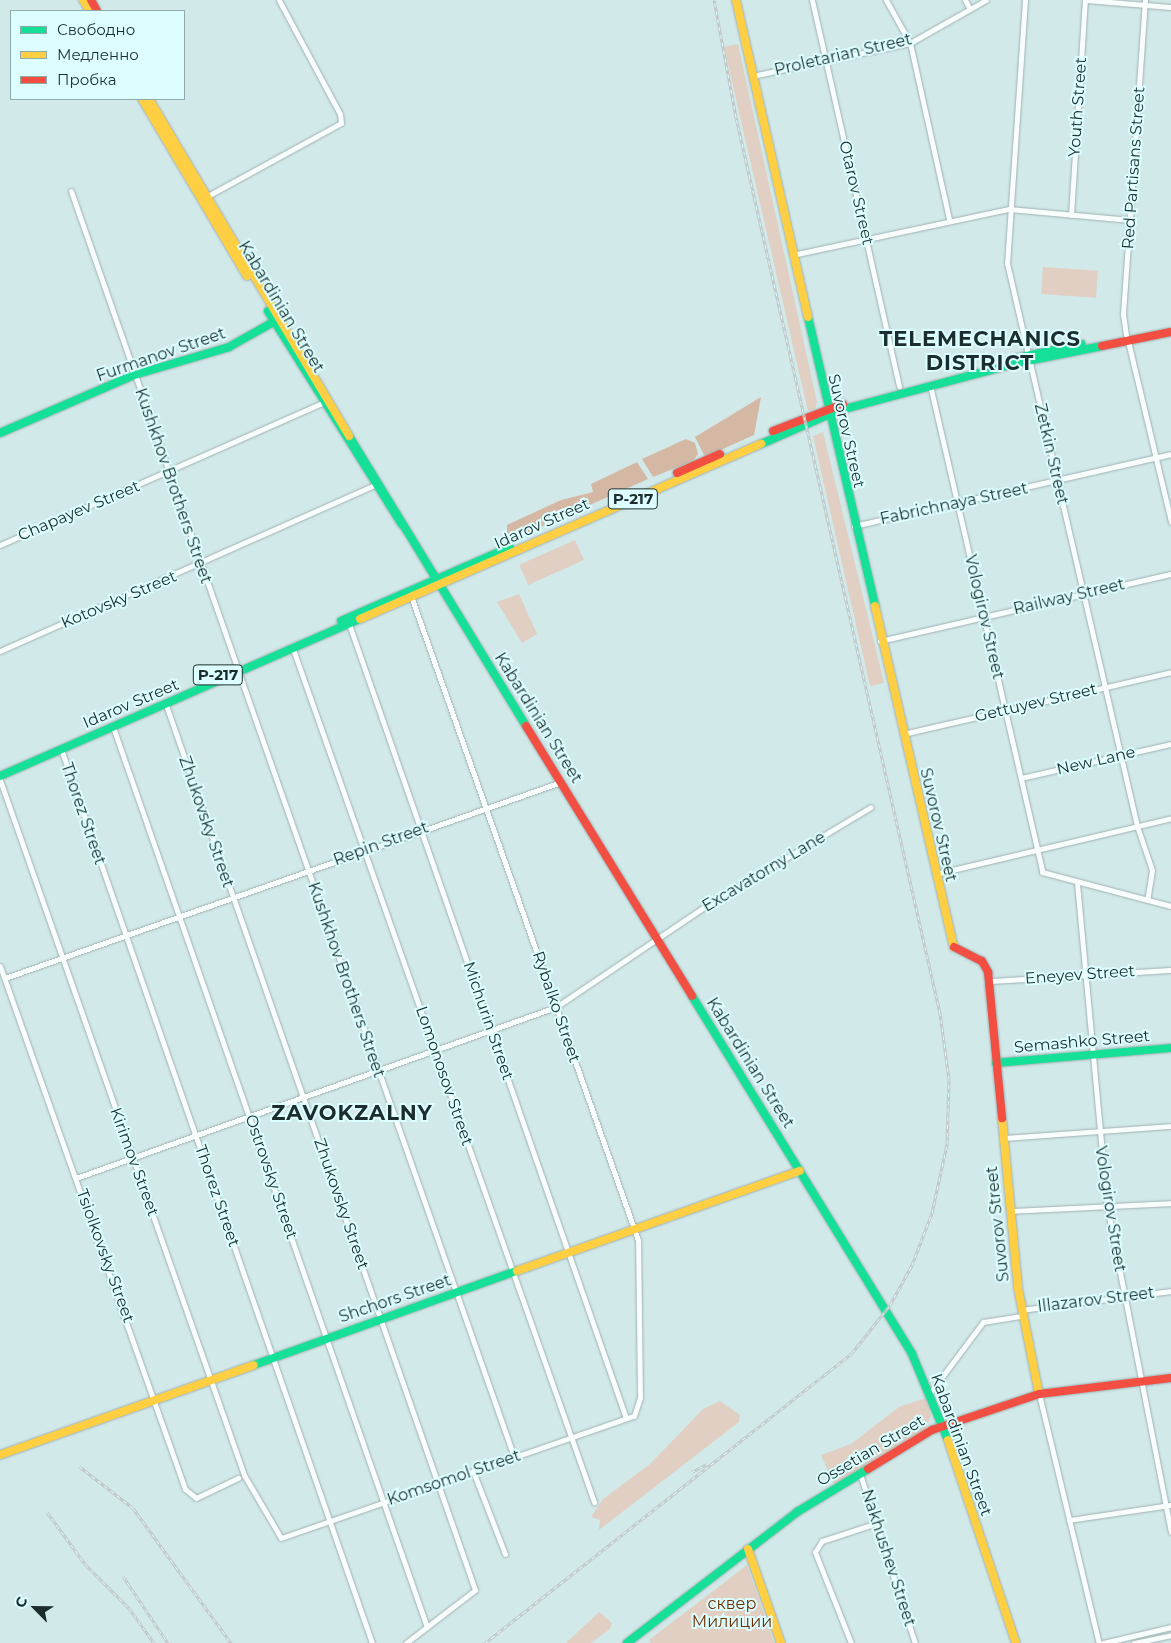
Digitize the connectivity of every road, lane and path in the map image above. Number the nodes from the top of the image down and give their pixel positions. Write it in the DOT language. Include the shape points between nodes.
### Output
graph roads {
  1 [pos="279,0"];
  2 [pos="736,0"];
  3 [pos="812,0"];
  4 [pos="886,0"];
  5 [pos="965,0"];
  6 [pos="986,0"];
  7 [pos="1024,0"];
  8 [pos="1085,0"];
  9 [pos="1145,3"];
  10 [pos="1171,8"];
  11 [pos="970,9"];
  12 [pos="910,43"];
  13 [pos="826,61"];
  14 [pos="750,76"];
  15 [pos="143,100"];
  16 [pos="149,100"];
  17 [pos="71,191"];
  18 [pos="204,198"];
  19 [pos="1009,209"];
  20 [pos="1071,215"];
  21 [pos="949,219"];
  22 [pos="1131,220"];
  23 [pos="866,238"];
  24 [pos="792,255"];
  25 [pos="277,321"];
  26 [pos="1171,326"];
  27 [pos="1171,332"];
  28 [pos="1127,338"];
  29 [pos="1028,358"];
  30 [pos="134,375"];
  31 [pos="930,384"];
  32 [pos="899,386"];
  33 [pos="322,403"];
  34 [pos="828,412"];
  35 [pos="0,433"];
  36 [pos="1171,454"];
  37 [pos="1156,457"];
  38 [pos="169,472"];
  39 [pos="1058,481"];
  40 [pos="374,486"];
  41 [pos="958,503"];
  42 [pos="1170,513"];
  43 [pos="1171,522"];
  44 [pos="402,526"];
  45 [pos="854,526"];
  46 [pos="0,545"];
  47 [pos="200,564"];
  48 [pos="1171,574"];
  49 [pos="437,582"];
  50 [pos="1084,595"];
  51 [pos="412,599"];
  52 [pos="983,616"];
  53 [pos="349,624"];
  54 [pos="880,641"];
  55 [pos="293,649"];
  56 [pos="0,651"];
  57 [pos="238,670"];
  58 [pos="1171,672"];
  59 [pos="1105,687"];
  60 [pos="166,704"];
  61 [pos="1005,710"];
  62 [pos="113,727"];
  63 [pos="902,734"];
  64 [pos="1171,744"];
  65 [pos="61,749"];
  66 [pos="1121,755"];
  67 [pos="0,770"];
  68 [pos="0,778"];
  69 [pos="1021,778"];
  70 [pos="561,782"];
  71 [pos="871,807"];
  72 [pos="486,808"];
  73 [pos="1171,818"];
  74 [pos="1137,826"];
  75 [pos="422,830"];
  76 [pos="1037,849"];
  77 [pos="365,850"];
  78 [pos="308,870"];
  79 [pos="935,874"];
  80 [pos="1077,883"];
  81 [pos="233,898"];
  82 [pos="1147,900"];
  83 [pos="1171,906"];
  84 [pos="179,916"];
  85 [pos="126,935"];
  86 [pos="657,938"];
  87 [pos="62,957"];
  88 [pos="0,966"];
  89 [pos="1171,970"];
  90 [pos="1084,973"];
  91 [pos="4,978"];
  92 [pos="990,981"];
  93 [pos="556,1007"];
  94 [pos="492,1032"];
  95 [pos="1171,1048"];
  96 [pos="435,1051"];
  97 [pos="1092,1054"];
  98 [pos="996,1063"];
  99 [pos="378,1071"];
  100 [pos="304,1097"];
  101 [pos="250,1117"];
  102 [pos="1170,1126"];
  103 [pos="1099,1130"];
  104 [pos="196,1135"];
  105 [pos="1003,1138"];
  106 [pos="133,1159"];
  107 [pos="800,1171"];
  108 [pos="76,1178"];
  109 [pos="1171,1204"];
  110 [pos="1107,1206"];
  111 [pos="1009,1211"];
  112 [pos="634,1230"];
  113 [pos="569,1252"];
  114 [pos="512,1273"];
  115 [pos="1171,1291"];
  116 [pos="455,1293"];
  117 [pos="1124,1295"];
  118 [pos="1022,1313"];
  119 [pos="380,1318"];
  120 [pos="328,1338"];
  121 [pos="273,1357"];
  122 [pos="210,1378"];
  123 [pos="1171,1378"];
  124 [pos="1142,1382"];
  125 [pos="930,1393"];
  126 [pos="1040,1394"];
  127 [pos="154,1398"];
  128 [pos="626,1418"];
  129 [pos="942,1425"];
  130 [pos="569,1436"];
  131 [pos="0,1455"];
  132 [pos="514,1457"];
  133 [pos="474,1472"];
  134 [pos="860,1474"];
  135 [pos="238,1478"];
  136 [pos="438,1484"];
  137 [pos="383,1502"];
  138 [pos="594,1502"];
  139 [pos="1168,1505"];
  140 [pos="331,1520"];
  141 [pos="1069,1520"];
  142 [pos="877,1523"];
  143 [pos="1171,1532"];
  144 [pos="281,1538"];
  145 [pos="748,1549"];
  146 [pos="505,1554"];
  147 [pos="427,1627"];
  148 [pos="1171,1627"];
  149 [pos="1171,1635"];
  150 [pos="372,1643"];
  151 [pos="406,1643"];
  152 [pos="627,1643"];
  153 [pos="781,1643"];
  154 [pos="851,1643"];
  155 [pos="915,1643"];
  156 [pos="1016,1643"];
  157 [pos="1099,1643"];
  158 [pos="1104,1643"];
  159 [pos="1134,1643"];
  1 -- 18 [label="street" via="340,114 341,123"];
  2 -- 14 [label="main road, Suvorov Street"];
  3 -- 13 [label="street, Otarov Street"];
  4 -- 12 [label="street"];
  5 -- 11 [label="street"];
  6 -- 11 [label="street, Proletarian Street"];
  7 -- 19 [label="street, Zetkin Street"];
  8 -- 9 [label="street"];
  8 -- 20 [label="street, Youth Street"];
  9 -- 10 [label="street"];
  9 -- 22 [label="street, Red Partisans Street"];
  11 -- 12 [label="street, Proletarian Street"];
  12 -- 13 [label="street, Proletarian Street"];
  12 -- 21 [label="street"];
  13 -- 14 [label="street, Proletarian Street"];
  13 -- 23 [label="street, Otarov Street"];
  14 -- 24 [label="main road, Suvorov Street"];
  15 -- 18 [label="main road, Kabardinian Street"];
  16 -- 18 [label="main road, Kabardinian Street"];
  17 -- 30 [label="street, Kushkhov Brothers Street"];
  18 -- 25 [label="main road, Kabardinian Street"];
  19 -- 20 [label="street"];
  19 -- 21 [label="street"];
  19 -- 29 [label="street, Zetkin Street" via="1006,256"];
  20 -- 22 [label="street"];
  21 -- 23 [label="street"];
  22 -- 28 [label="street, Red Partisans Street" via="1123,314"];
  23 -- 24 [label="street"];
  23 -- 32 [label="street, Otarov Street"];
  24 -- 34 [label="main road, Suvorov Street"];
  25 -- 30 [label="main road, Furmanov Street" via="229,347"];
  25 -- 33 [label="main road, Kabardinian Street"];
  25 -- 44 [label="main road, Kabardinian Street"];
  26 -- 28 [label="main road, Idarov Street / Р-217"];
  27 -- 28 [label="main road, Idarov Street / Р-217"];
  28 -- 29 [label="main road, Idarov Street / Р-217"];
  28 -- 37 [label="street, Red Partisans Street"];
  29 -- 31 [label="main road, Idarov Street / Р-217"];
  29 -- 32 [label="main road, Idarov Street / Р-217"];
  29 -- 39 [label="street, Zetkin Street"];
  30 -- 35 [label="main road, Furmanov Street"];
  30 -- 38 [label="street, Kushkhov Brothers Street"];
  31 -- 34 [label="main road, Idarov Street / Р-217"];
  31 -- 41 [label="street, Vologirov Street"];
  32 -- 34 [label="main road, Idarov Street / Р-217"];
  33 -- 38 [label="street, Chapayev Street"];
  33 -- 40 [label="main road, Kabardinian Street"];
  34 -- 45 [label="main road, Suvorov Street"];
  34 -- 49 [label="main road, Idarov Street / Р-217"];
  36 -- 37 [label="street, Fabrichnaya Street"];
  37 -- 39 [label="street, Fabrichnaya Street"];
  37 -- 42 [label="street, Red Partisans Street"];
  38 -- 46 [label="street, Chapayev Street"];
  38 -- 47 [label="street, Kushkhov Brothers Street"];
  39 -- 41 [label="street, Fabrichnaya Street"];
  39 -- 50 [label="street, Zetkin Street"];
  40 -- 44 [label="main road, Kabardinian Street"];
  40 -- 47 [label="street, Kotovsky Street"];
  41 -- 45 [label="street, Fabrichnaya Street"];
  41 -- 52 [label="street, Vologirov Street"];
  42 -- 43 [label="street, Red Partisans Street"];
  44 -- 49 [label="main road, Kabardinian Street"];
  45 -- 54 [label="main road, Suvorov Street"];
  47 -- 56 [label="street, Kotovsky Street"];
  47 -- 57 [label="street, Kushkhov Brothers Street"];
  48 -- 50 [label="street, Railway Street"];
  49 -- 51 [label="main road, Idarov Street / Р-217"];
  49 -- 57 [label="main road, Idarov Street / Р-217"];
  49 -- 70 [label="main road, Kabardinian Street"];
  50 -- 52 [label="street, Railway Street"];
  50 -- 59 [label="street, Zetkin Street"];
  51 -- 53 [label="main road, Idarov Street / Р-217"];
  51 -- 72 [label="street, Rybalko Street"];
  52 -- 54 [label="street, Railway Street"];
  52 -- 61 [label="street, Vologirov Street"];
  53 -- 55 [label="main road, Idarov Street / Р-217"];
  53 -- 75 [label="street, Michurin Street"];
  54 -- 63 [label="main road, Suvorov Street"];
  55 -- 57 [label="main road, Idarov Street / Р-217"];
  55 -- 77 [label="street, Lomonosov Street"];
  57 -- 60 [label="main road, Idarov Street / Р-217"];
  57 -- 67 [label="main road, Idarov Street / Р-217"];
  57 -- 78 [label="street, Kushkhov Brothers Street"];
  58 -- 59 [label="street, Gettuyev Street"];
  59 -- 61 [label="street, Gettuyev Street"];
  59 -- 66 [label="street, Zetkin Street"];
  60 -- 62 [label="main road, Idarov Street / Р-217"];
  60 -- 81 [label="street, Zhukovsky Street"];
  61 -- 63 [label="street, Gettuyev Street"];
  61 -- 69 [label="street, Vologirov Street"];
  62 -- 65 [label="main road, Idarov Street / Р-217"];
  62 -- 84 [label="street, Ostrovsky Street"];
  63 -- 79 [label="main road, Suvorov Street"];
  64 -- 66 [label="street, New Lane"];
  65 -- 68 [label="main road, Idarov Street / Р-217"];
  65 -- 85 [label="street, Thorez Street"];
  66 -- 69 [label="street, New Lane"];
  66 -- 74 [label="street, Zetkin Street"];
  68 -- 87 [label="street, Kirimov Street"];
  69 -- 76 [label="street, Vologirov Street"];
  70 -- 72 [label="street, Repin Street"];
  70 -- 86 [label="main road, Kabardinian Street"];
  71 -- 86 [label="street, Excavatorny Lane"];
  72 -- 75 [label="street, Repin Street"];
  72 -- 93 [label="street, Rybalko Street"];
  73 -- 74 [label="street"];
  74 -- 76 [label="street"];
  74 -- 82 [label="street, Zetkin Street" via="1152,870"];
  75 -- 77 [label="street, Repin Street"];
  75 -- 94 [label="street, Michurin Street"];
  76 -- 79 [label="street"];
  76 -- 80 [label="street, Vologirov Street" via="1043,874"];
  77 -- 78 [label="street, Repin Street"];
  77 -- 96 [label="street, Lomonosov Street"];
  78 -- 81 [label="street, Repin Street"];
  78 -- 99 [label="street, Kushkhov Brothers Street"];
  79 -- 92 [label="main road, Suvorov Street" via="953,948 982,961"];
  80 -- 82 [label="street"];
  80 -- 90 [label="street, Vologirov Street"];
  81 -- 84 [label="street, Repin Street"];
  81 -- 100 [label="street, Zhukovsky Street"];
  82 -- 83 [label="street"];
  84 -- 85 [label="street, Repin Street"];
  84 -- 101 [label="street, Ostrovsky Street"];
  85 -- 87 [label="street, Repin Street"];
  85 -- 104 [label="street, Thorez Street"];
  86 -- 93 [label="street, Excavatorny Lane"];
  86 -- 107 [label="main road, Kabardinian Street"];
  87 -- 91 [label="street, Repin Street"];
  87 -- 106 [label="street, Kirimov Street"];
  88 -- 91 [label="street, Tsiolkovsky Street"];
  89 -- 90 [label="street, Eneyev Street"];
  90 -- 92 [label="street, Eneyev Street"];
  90 -- 97 [label="street, Vologirov Street"];
  91 -- 108 [label="street, Tsiolkovsky Street"];
  92 -- 98 [label="main road, Suvorov Street"];
  93 -- 94 [label="street, Excavatorny Lane"];
  93 -- 112 [label="street, Rybalko Street"];
  94 -- 96 [label="street, Excavatorny Lane"];
  94 -- 113 [label="street, Michurin Street"];
  95 -- 97 [label="main road, Semashko Street"];
  96 -- 99 [label="street, Excavatorny Lane"];
  96 -- 114 [label="street, Lomonosov Street"];
  97 -- 98 [label="main road, Semashko Street"];
  97 -- 103 [label="street, Vologirov Street"];
  98 -- 105 [label="main road, Suvorov Street"];
  99 -- 100 [label="street, Excavatorny Lane"];
  99 -- 116 [label="street, Kushkhov Brothers Street"];
  100 -- 101 [label="street, Excavatorny Lane"];
  100 -- 119 [label="street, Zhukovsky Street"];
  101 -- 104 [label="street, Excavatorny Lane"];
  101 -- 120 [label="street, Ostrovsky Street"];
  102 -- 103 [label="street"];
  103 -- 105 [label="street"];
  103 -- 110 [label="street, Vologirov Street"];
  104 -- 106 [label="street, Excavatorny Lane"];
  104 -- 121 [label="street, Thorez Street"];
  105 -- 111 [label="main road, Suvorov Street"];
  106 -- 108 [label="street, Excavatorny Lane"];
  106 -- 122 [label="street, Kirimov Street"];
  107 -- 112 [label="main road, Shchors Street"];
  107 -- 125 [label="main road, Kabardinian Street" via="894,1323"];
  108 -- 127 [label="street, Tsiolkovsky Street"];
  109 -- 110 [label="street"];
  110 -- 111 [label="street"];
  110 -- 117 [label="street, Vologirov Street"];
  111 -- 118 [label="main road, Suvorov Street"];
  112 -- 113 [label="main road, Shchors Street"];
  112 -- 128 [label="street, Rybalko Street" via="638,1244 640,1398 637,1412"];
  113 -- 114 [label="main road, Shchors Street"];
  113 -- 128 [label="street, Michurin Street"];
  114 -- 116 [label="main road, Shchors Street"];
  114 -- 130 [label="street, Lomonosov Street"];
  115 -- 117 [label="street, Illazarov Street"];
  116 -- 119 [label="main road, Shchors Street"];
  116 -- 132 [label="street, Kushkhov Brothers Street"];
  117 -- 118 [label="street, Illazarov Street"];
  117 -- 124 [label="street, Vologirov Street"];
  118 -- 125 [label="street, Illazarov Street" via="982,1322"];
  118 -- 126 [label="main road, Suvorov Street"];
  119 -- 120 [label="main road, Shchors Street"];
  119 -- 136 [label="street, Zhukovsky Street"];
  120 -- 121 [label="main road, Shchors Street"];
  120 -- 137 [label="street, Ostrovsky Street"];
  121 -- 122 [label="main road, Shchors Street"];
  121 -- 140 [label="street, Thorez Street"];
  122 -- 127 [label="main road, Shchors Street"];
  122 -- 144 [label="street, Kirimov Street" via="244,1475"];
  123 -- 124 [label="main road, Ossetian Street"];
  124 -- 126 [label="main road, Ossetian Street"];
  124 -- 139 [label="street, Vologirov Street"];
  125 -- 129 [label="main road, Kabardinian Street"];
  126 -- 129 [label="main road, Ossetian Street"];
  126 -- 141 [label="street, Suvorov Street"];
  127 -- 131 [label="main road, Shchors Street"];
  127 -- 135 [label="street, Tsiolkovsky Street" via="190,1494 196,1498"];
  128 -- 130 [label="street, Komsomol Street"];
  129 -- 134 [label="main road, Ossetian Street"];
  129 -- 156 [label="main road, Kabardinian Street"];
  130 -- 132 [label="street, Komsomol Street"];
  130 -- 138 [label="street, Lomonosov Street"];
  132 -- 133 [label="street, Komsomol Street"];
  133 -- 136 [label="street, Komsomol Street"];
  133 -- 146 [label="street"];
  134 -- 142 [label="street, Nakhushev Street"];
  134 -- 145 [label="main road, Ossetian Street"];
  136 -- 137 [label="street, Komsomol Street"];
  136 -- 147 [label="street, Zhukovsky Street" via="475,1590"];
  137 -- 140 [label="street, Komsomol Street"];
  137 -- 147 [label="street, Ostrovsky Street"];
  139 -- 141 [label="street"];
  139 -- 143 [label="street, Vologirov Street"];
  140 -- 144 [label="street, Komsomol Street"];
  140 -- 150 [label="street, Thorez Street"];
  141 -- 157 [label="street, Suvorov Street"];
  142 -- 154 [label="street" via="822,1541 816,1552"];
  142 -- 155 [label="street, Nakhushev Street"];
  145 -- 152 [label="main road, Ossetian Street"];
  145 -- 153 [label="main road"];
  147 -- 151 [label="street"];
  148 -- 158 [label="street"];
  149 -- 159 [label="street"];
}
